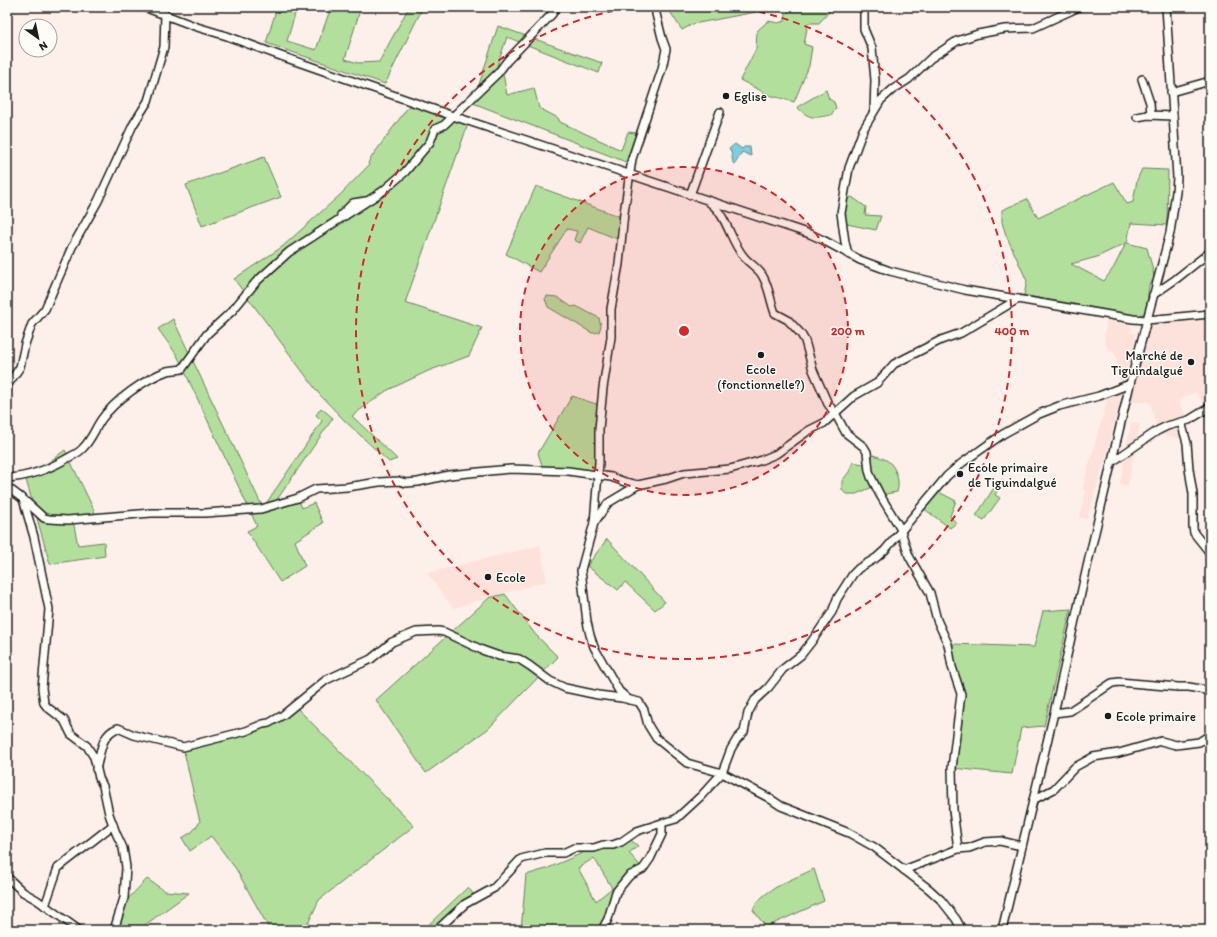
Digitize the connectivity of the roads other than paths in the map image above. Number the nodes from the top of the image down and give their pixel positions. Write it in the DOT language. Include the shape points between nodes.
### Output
graph roads {
  1 [pos="144,7"];
  2 [pos="556,7"];
  3 [pos="656,7"];
  4 [pos="864,7"];
  5 [pos="1079,7"];
  6 [pos="1166,7"];
  7 [pos="165,14"];
  8 [pos="1142,79"];
  9 [pos="1210,81"];
  10 [pos="1171,92"];
  11 [pos="874,111"];
  12 [pos="720,112"];
  13 [pos="1151,115"];
  14 [pos="453,116"];
  15 [pos="1173,116"];
  16 [pos="1138,117"];
  17 [pos="629,174"];
  18 [pos="690,195"];
  19 [pos="705,200"];
  20 [pos="1210,252"];
  21 [pos="848,254"];
  22 [pos="1153,295"];
  23 [pos="1018,300"];
  24 [pos="1210,314"];
  25 [pos="1147,320"];
  26 [pos="1130,384"];
  27 [pos="7,386"];
  28 [pos="1210,406"];
  29 [pos="836,413"];
  30 [pos="1181,422"];
  31 [pos="1112,462"];
  32 [pos="598,476"];
  33 [pos="7,478"];
  34 [pos="638,485"];
  35 [pos="7,487"];
  36 [pos="23,499"];
  37 [pos="594,523"];
  38 [pos="901,532"];
  39 [pos="1210,553"];
  40 [pos="1210,691"];
  41 [pos="629,700"];
  42 [pos="1054,713"];
  43 [pos="1210,735"];
  44 [pos="96,769"];
  45 [pos="722,773"];
  46 [pos="1033,800"];
  47 [pos="662,823"];
  48 [pos="113,825"];
  49 [pos="1022,846"];
  50 [pos="958,849"];
  51 [pos="904,870"];
  52 [pos="7,877"];
  53 [pos="45,906"];
  54 [pos="604,929"];
  55 [pos="79,930"];
  56 [pos="114,930"];
  57 [pos="437,930"];
  58 [pos="962,930"];
  59 [pos="1002,930"];
  1 -- 7 [label="street"];
  2 -- 14 [label="street" via="498,73"];
  3 -- 17 [label="street" via="666,50"];
  4 -- 11 [label="street" via="864,29 872,48"];
  5 -- 11 [label="street" via="1033,28 1005,29 957,41 892,90"];
  6 -- 10 [label="street"];
  7 -- 14 [label="street" via="197,28 227,36"];
  7 -- 27 [label="street" via="164,47 148,101 133,125 98,201 72,247 45,308 32,324 20,368"];
  8 -- 13 [label="street"];
  9 -- 10 [label="street"];
  10 -- 15 [label="street"];
  11 -- 21 [label="street" via="863,130 851,162 844,193 841,213"];
  12 -- 18 [label="street"];
  13 -- 15 [label="street"];
  13 -- 16 [label="street"];
  14 -- 17 [label="street"];
  14 -- 33 [label="street" via="444,125 435,129 430,142 405,172 383,191 289,252 256,282 232,311 207,334 182,369 168,371 147,381 113,405 79,452 39,472"];
  15 -- 22 [label="street" via="1176,192 1170,233"];
  17 -- 18 [label="street"];
  17 -- 32 [label="street" via="620,264 611,309 611,337 599,429"];
  18 -- 19 [label="street"];
  19 -- 21 [label="street" via="810,234"];
  19 -- 29 [label="street" via="721,214 733,242 745,258 762,273 775,313 788,320 801,334 822,394"];
  20 -- 22 [label="street"];
  21 -- 23 [label="street" via="890,271"];
  22 -- 25 [label="street"];
  23 -- 25 [label="street"];
  23 -- 29 [label="street" via="961,333 941,340 894,364 877,383 854,396"];
  24 -- 25 [label="street"];
  25 -- 26 [label="street"];
  26 -- 31 [label="street"];
  26 -- 38 [label="street" via="1099,396 1059,406 1003,434 947,476"];
  28 -- 30 [label="street" via="1189,420"];
  29 -- 34 [label="street" via="776,454 759,461 730,469 684,473"];
  29 -- 38 [label="street" via="846,433 867,452 871,477"];
  30 -- 31 [label="street" via="1157,431"];
  30 -- 39 [label="street" via="1187,442 1194,533"];
  31 -- 42 [label="street"];
  32 -- 34 [label="street"];
  32 -- 36 [label="street" via="568,471 511,469 449,475 418,482 379,482 316,489 298,498 261,509 151,513 68,520 44,518"];
  32 -- 37 [label="street"];
  34 -- 37 [label="street" via="608,503"];
  35 -- 36 [label="street"];
  36 -- 44 [label="street" via="49,609 42,688 44,703 64,720 71,734 87,746 94,757"];
  37 -- 41 [label="street" via="581,570 587,622 594,647 619,691"];
  38 -- 45 [label="street" via="881,554 853,574 812,642 755,700 748,713 744,732 731,749"];
  38 -- 50 [label="street" via="909,556 930,593 937,620 948,644 961,694 952,768 953,810"];
  40 -- 42 [label="street" via="1119,682 1108,686 1070,711"];
  41 -- 44 [label="street" via="565,688 550,681 519,659 482,650 444,632 416,632 392,642 371,659 326,680 283,715 246,731 183,747 134,735 118,728 110,731 103,744"];
  41 -- 45 [label="street" via="639,702 656,738 678,756 687,763"];
  42 -- 46 [label="street"];
  43 -- 46 [label="street" via="1199,742 1176,745 1161,741 1119,753 1093,757 1075,767 1054,789"];
  44 -- 48 [label="street"];
  45 -- 47 [label="street" via="702,796 676,819"];
  45 -- 51 [label="street" via="786,809 849,833 874,847"];
  46 -- 49 [label="street"];
  47 -- 54 [label="street" via="662,834 650,859 643,869 629,876 616,892"];
  47 -- 57 [label="street" via="637,832 613,845 574,848 563,853 545,853 521,859 494,888 465,904"];
  48 -- 53 [label="street" via="58,868"];
  48 -- 56 [label="street" via="123,848 126,867 124,898"];
  49 -- 50 [label="street" via="993,841"];
  49 -- 59 [label="street"];
  50 -- 51 [label="street"];
  51 -- 58 [label="street" via="941,900"];
  52 -- 53 [label="street" via="23,892"];
  53 -- 55 [label="street"];
}
